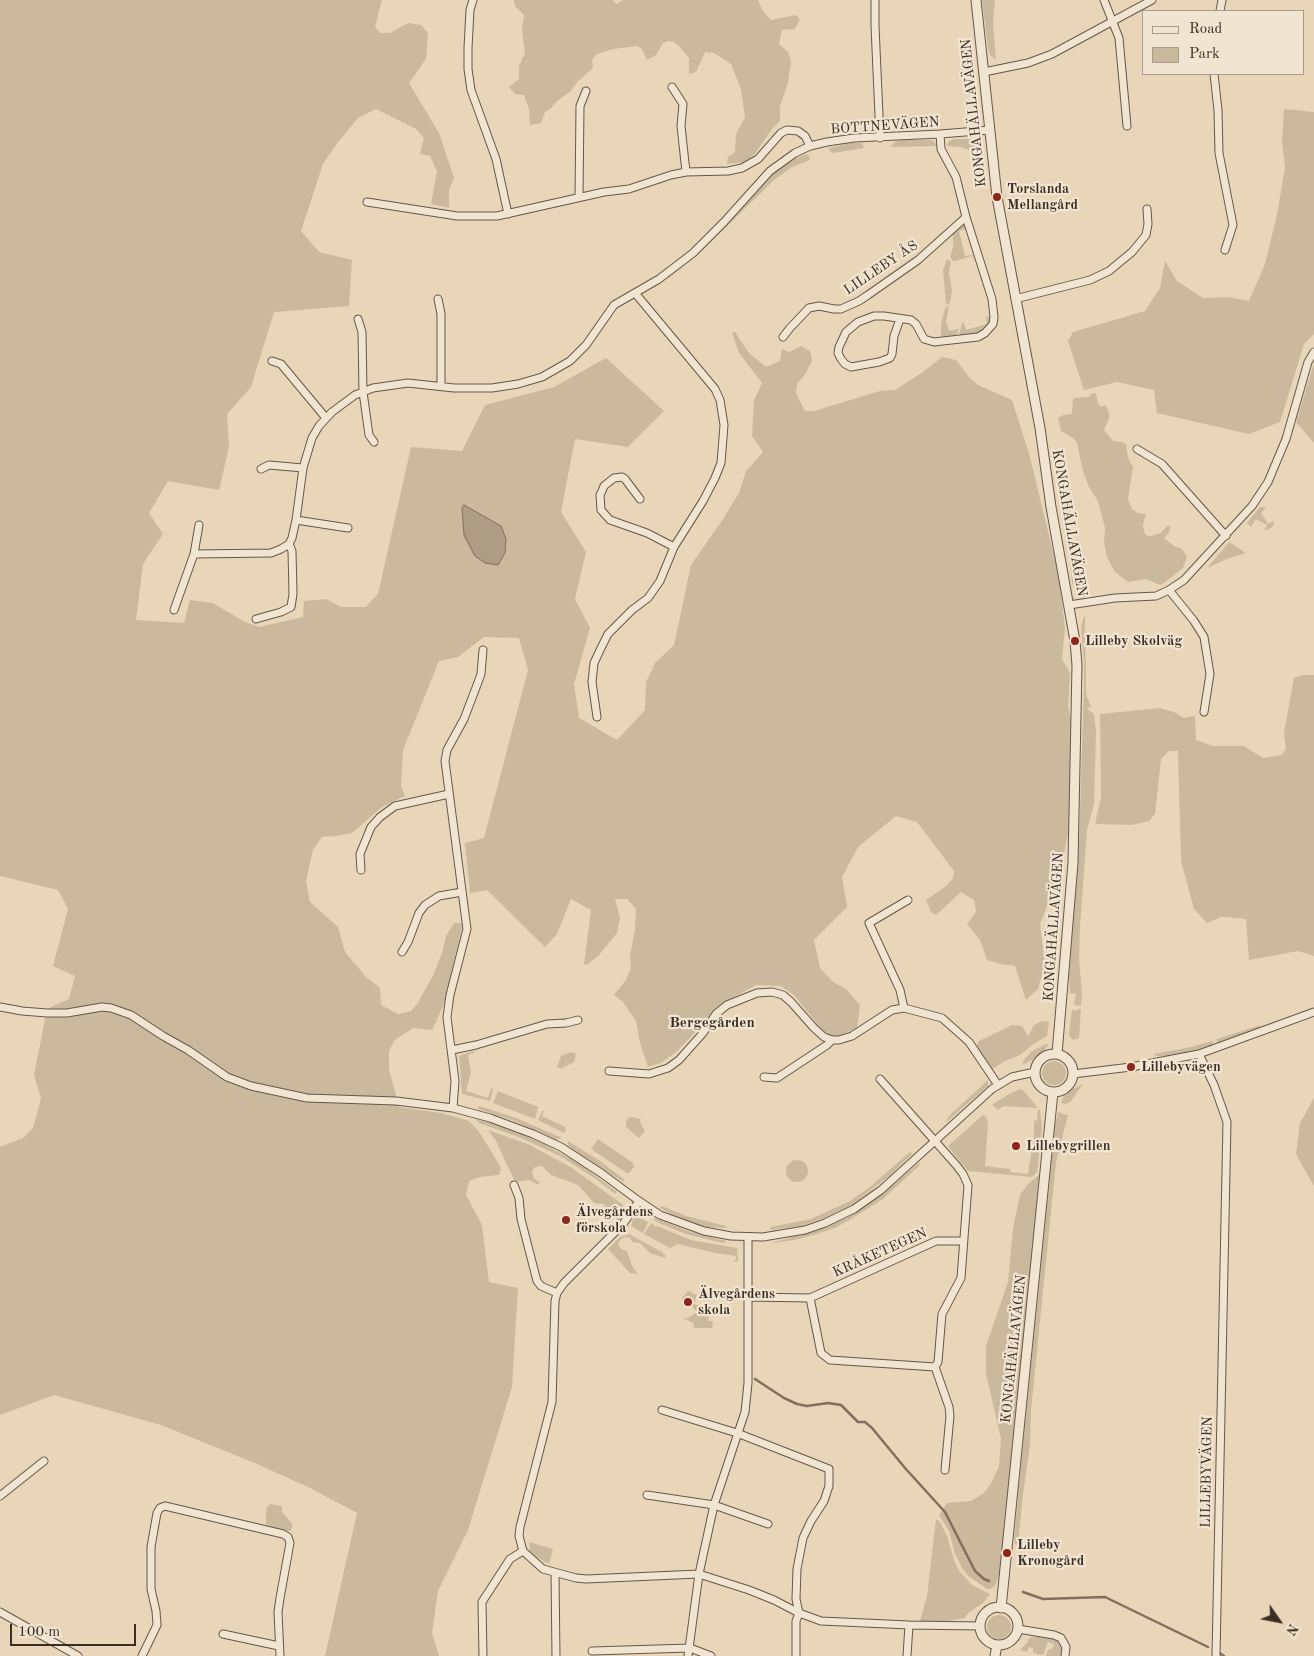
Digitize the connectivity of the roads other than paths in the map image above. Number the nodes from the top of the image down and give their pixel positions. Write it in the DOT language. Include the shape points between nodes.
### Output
graph roads {
  1 [pos="473,0"];
  2 [pos="875,0"];
  3 [pos="976,0"];
  4 [pos="1104,0"];
  5 [pos="1152,0"];
  6 [pos="1113,22"];
  7 [pos="984,72"];
  8 [pos="1214,75"];
  9 [pos="672,87"];
  10 [pos="586,91"];
  11 [pos="1127,126"];
  12 [pos="990,130"];
  13 [pos="940,134"];
  14 [pos="880,138"];
  15 [pos="810,146"];
  16 [pos="686,172"];
  17 [pos="579,197"];
  18 [pos="367,202"];
  19 [pos="1147,209"];
  20 [pos="508,214"];
  21 [pos="966,217"];
  22 [pos="1225,250"];
  23 [pos="634,293"];
  24 [pos="438,299"];
  25 [pos="1015,299"];
  26 [pos="358,319"];
  27 [pos="900,319"];
  28 [pos="783,337"];
  29 [pos="1314,352"];
  30 [pos="272,361"];
  31 [pos="441,386"];
  32 [pos="363,392"];
  33 [pos="326,418"];
  34 [pos="374,442"];
  35 [pos="1137,449"];
  36 [pos="303,468"];
  37 [pos="261,469"];
  38 [pos="640,499"];
  39 [pos="296,520"];
  40 [pos="199,525"];
  41 [pos="348,528"];
  42 [pos="1226,536"];
  43 [pos="289,544"];
  44 [pos="674,547"];
  45 [pos="194,554"];
  46 [pos="1169,590"];
  47 [pos="1069,605"];
  48 [pos="174,610"];
  49 [pos="256,619"];
  50 [pos="483,650"];
  51 [pos="1204,712"];
  52 [pos="597,717"];
  53 [pos="449,794"];
  54 [pos="361,870"];
  55 [pos="462,892"];
  56 [pos="908,900"];
  57 [pos="402,952"];
  58 [pos="0,1007"];
  59 [pos="904,1008"];
  60 [pos="1314,1012"];
  61 [pos="578,1020"];
  62 [pos="832,1040"];
  63 [pos="452,1050"];
  64 [pos="1057,1054"];
  65 [pos="1199,1054"];
  66 [pos="609,1071"];
  67 [pos="1035,1072"];
  68 [pos="1073,1074"];
  69 [pos="764,1077"];
  70 [pos="880,1080"];
  71 [pos="998,1085"];
  72 [pos="1053,1092"];
  73 [pos="453,1108"];
  74 [pos="934,1141"];
  75 [pos="514,1184"];
  76 [pos="639,1201"];
  77 [pos="748,1237"];
  78 [pos="963,1242"];
  79 [pos="557,1293"];
  80 [pos="748,1297"];
  81 [pos="810,1298"];
  82 [pos="935,1367"];
  83 [pos="662,1410"];
  84 [pos="737,1433"];
  85 [pos="44,1461"];
  86 [pos="945,1470"];
  87 [pos="647,1495"];
  88 [pos="0,1496"];
  89 [pos="714,1505"];
  90 [pos="768,1524"];
  91 [pos="523,1551"];
  92 [pos="554,1573"];
  93 [pos="699,1574"];
  94 [pos="1002,1608"];
  95 [pos="0,1612"];
  96 [pos="799,1613"];
  97 [pos="909,1625"];
  98 [pos="980,1626"];
  99 [pos="1018,1629"];
  100 [pos="223,1634"];
  101 [pos="279,1646"];
  102 [pos="997,1646"];
  103 [pos="690,1648"];
  104 [pos="592,1651"];
  105 [pos="78,1656"];
  106 [pos="142,1656"];
  107 [pos="280,1656"];
  108 [pos="483,1656"];
  109 [pos="556,1656"];
  110 [pos="688,1656"];
  111 [pos="711,1656"];
  112 [pos="796,1656"];
  113 [pos="907,1656"];
  114 [pos="996,1656"];
  115 [pos="1065,1656"];
  116 [pos="1216,1656"];
  1 -- 20 [label="street" via="468,48 471,90 496,159"];
  2 -- 14 [label="street"];
  3 -- 7 [label="street, KONGAHÄLLAVÄGEN"];
  4 -- 6 [label="street"];
  5 -- 6 [label="street"];
  6 -- 7 [label="street" via="1052,54 1028,63"];
  6 -- 11 [label="street" via="1119,38"];
  7 -- 12 [label="street, KONGAHÄLLAVÄGEN"];
  8 -- 22 [label="street" via="1217,142 1233,225"];
  9 -- 16 [label="street" via="683,104 681,126"];
  10 -- 17 [label="street" via="580,106"];
  12 -- 13 [label="street, BOTTNEVÄGEN"];
  12 -- 25 [label="street, KONGAHÄLLAVÄGEN" via="997,197"];
  13 -- 14 [label="street, BOTTNEVÄGEN"];
  13 -- 21 [label="street" via="941,149 956,177"];
  14 -- 15 [label="street, BOTTNEVÄGEN" via="854,138"];
  15 -- 16 [label="street" via="798,131 787,130 758,160 742,168"];
  15 -- 23 [label="street, BOTTNEVÄGEN" via="770,171 693,253"];
  16 -- 17 [label="street" via="629,189"];
  17 -- 20 [label="street"];
  18 -- 20 [label="street" via="457,216"];
  19 -- 25 [label="street" via="1146,235 1109,271 1090,280"];
  21 -- 27 [label="street" via="992,299 994,317 991,328 978,337 930,341 922,336 914,322"];
  21 -- 28 [label="street, LILLEBY ÅS" via="918,260 859,301 834,310 819,306 809,308"];
  23 -- 31 [label="street, BOTTNEVÄGEN" via="614,305 579,354 551,373 530,381 492,388"];
  23 -- 44 [label="street" via="715,389 722,409 724,425 718,470"];
  24 -- 31 [label="street"];
  25 -- 47 [label="street, KONGAHÄLLAVÄGEN"];
  26 -- 32 [label="street" via="362,332"];
  27 -- 27 [label="street" via="876,316 852,326 841,339 838,353 841,359 851,367 890,358"];
  29 -- 42 [label="street" via="1271,476 1252,506"];
  30 -- 33 [label="street" via="281,364"];
  31 -- 32 [label="street, BOTTNEVÄGEN" via="408,383"];
  32 -- 33 [label="street, BOTTNEVÄGEN"];
  32 -- 34 [label="street" via="369,435"];
  33 -- 36 [label="street, BOTTNEVÄGEN" via="312,438"];
  35 -- 42 [label="street" via="1162,464"];
  36 -- 37 [label="street" via="269,465"];
  36 -- 39 [label="street, BOTTNEVÄGEN"];
  38 -- 44 [label="street" via="625,479 614,478 604,486 600,495 601,510 610,520"];
  39 -- 41 [label="street"];
  39 -- 43 [label="street, BOTTNEVÄGEN"];
  40 -- 45 [label="street"];
  42 -- 46 [label="street" via="1184,580"];
  43 -- 45 [label="street" via="271,552"];
  43 -- 49 [label="street" via="292,551 291,607"];
  44 -- 52 [label="street" via="654,592 608,634 594,663 592,682"];
  45 -- 48 [label="street"];
  46 -- 47 [label="street" via="1156,596"];
  46 -- 51 [label="street" via="1204,637 1210,674"];
  47 -- 64 [label="street, KONGAHÄLLAVÄGEN" via="1077,665 1075,818"];
  50 -- 53 [label="street" via="481,674 464,719 447,750"];
  53 -- 54 [label="street" via="396,806 380,817 371,827 360,854"];
  53 -- 55 [label="street"];
  55 -- 57 [label="street" via="439,896 425,906"];
  55 -- 63 [label="street" via="467,929 447,1018"];
  56 -- 59 [label="street" via="870,923 900,990"];
  58 -- 73 [label="street" via="47,1013 111,1008 131,1015 227,1077 251,1086 308,1098 396,1101"];
  59 -- 62 [label="street" via="892,1010 852,1036"];
  59 -- 71 [label="street" via="942,1018 969,1042"];
  60 -- 65 [label="street"];
  61 -- 63 [label="street" via="547,1024"];
  62 -- 66 [label="street" via="814,1028 783,995 757,993 727,1005 716,1014 703,1033 668,1068 648,1074"];
  62 -- 69 [label="street" via="777,1078"];
  63 -- 73 [label="street"];
  64 -- 67 [label="street" via="1041,1060"];
  64 -- 68 [label="street" via="1069,1062"];
  65 -- 68 [label="street"];
  65 -- 116 [label="street, LILLEBYVÄGEN" via="1227,1122"];
  67 -- 71 [label="street" via="1012,1077"];
  67 -- 72 [label="street" via="1040,1086"];
  68 -- 72 [label="street" via="1067,1088"];
  70 -- 74 [label="street"];
  71 -- 74 [label="street"];
  72 -- 94 [label="street, KONGAHÄLLAVÄGEN"];
  73 -- 76 [label="street" via="490,1118 560,1147"];
  74 -- 77 [label="street" via="881,1190 840,1216 805,1230"];
  74 -- 78 [label="street" via="963,1174 968,1185"];
  75 -- 79 [label="street" via="537,1281"];
  76 -- 77 [label="street" via="660,1215 689,1226 715,1234"];
  76 -- 79 [label="street" via="623,1224"];
  77 -- 80 [label="street"];
  78 -- 81 [label="street, KRÅKETEGEN" via="936,1241"];
  78 -- 82 [label="street" via="960,1278 942,1314"];
  79 -- 91 [label="street" via="554,1301 552,1402 520,1527"];
  80 -- 81 [label="street, KRÅKETEGEN"];
  80 -- 84 [label="street" via="748,1383 745,1412"];
  81 -- 82 [label="street" via="821,1353 830,1360"];
  82 -- 86 [label="street" via="950,1416"];
  83 -- 84 [label="street"];
  84 -- 89 [label="street"];
  84 -- 96 [label="street" via="829,1469 829,1486 824,1501 802,1540 797,1569"];
  85 -- 88 [label="street"];
  87 -- 89 [label="street"];
  89 -- 90 [label="street"];
  89 -- 93 [label="street"];
  91 -- 92 [label="street" via="535,1563"];
  91 -- 108 [label="street" via="510,1559 482,1602"];
  92 -- 93 [label="street" via="585,1579"];
  92 -- 109 [label="street"];
  93 -- 96 [label="street" via="749,1590"];
  93 -- 103 [label="street"];
  94 -- 98 [label="street" via="986,1612"];
  94 -- 99 [label="street" via="1014,1615"];
  95 -- 105 [label="street"];
  96 -- 97 [label="street" via="822,1621"];
  96 -- 112 [label="street"];
  97 -- 98 [label="street"];
  97 -- 113 [label="street"];
  98 -- 102 [label="street" via="984,1639"];
  99 -- 102 [label="street" via="1011,1641"];
  99 -- 115 [label="street" via="1061,1638 1066,1647"];
  100 -- 101 [label="street"];
  101 -- 106 [label="street" via="280,1598 290,1543 288,1537 165,1506 157,1513 151,1547 151,1588 157,1625"];
  101 -- 107 [label="street"];
  102 -- 114 [label="street"];
  103 -- 104 [label="street"];
  103 -- 110 [label="street"];
  103 -- 111 [label="street"];
}
